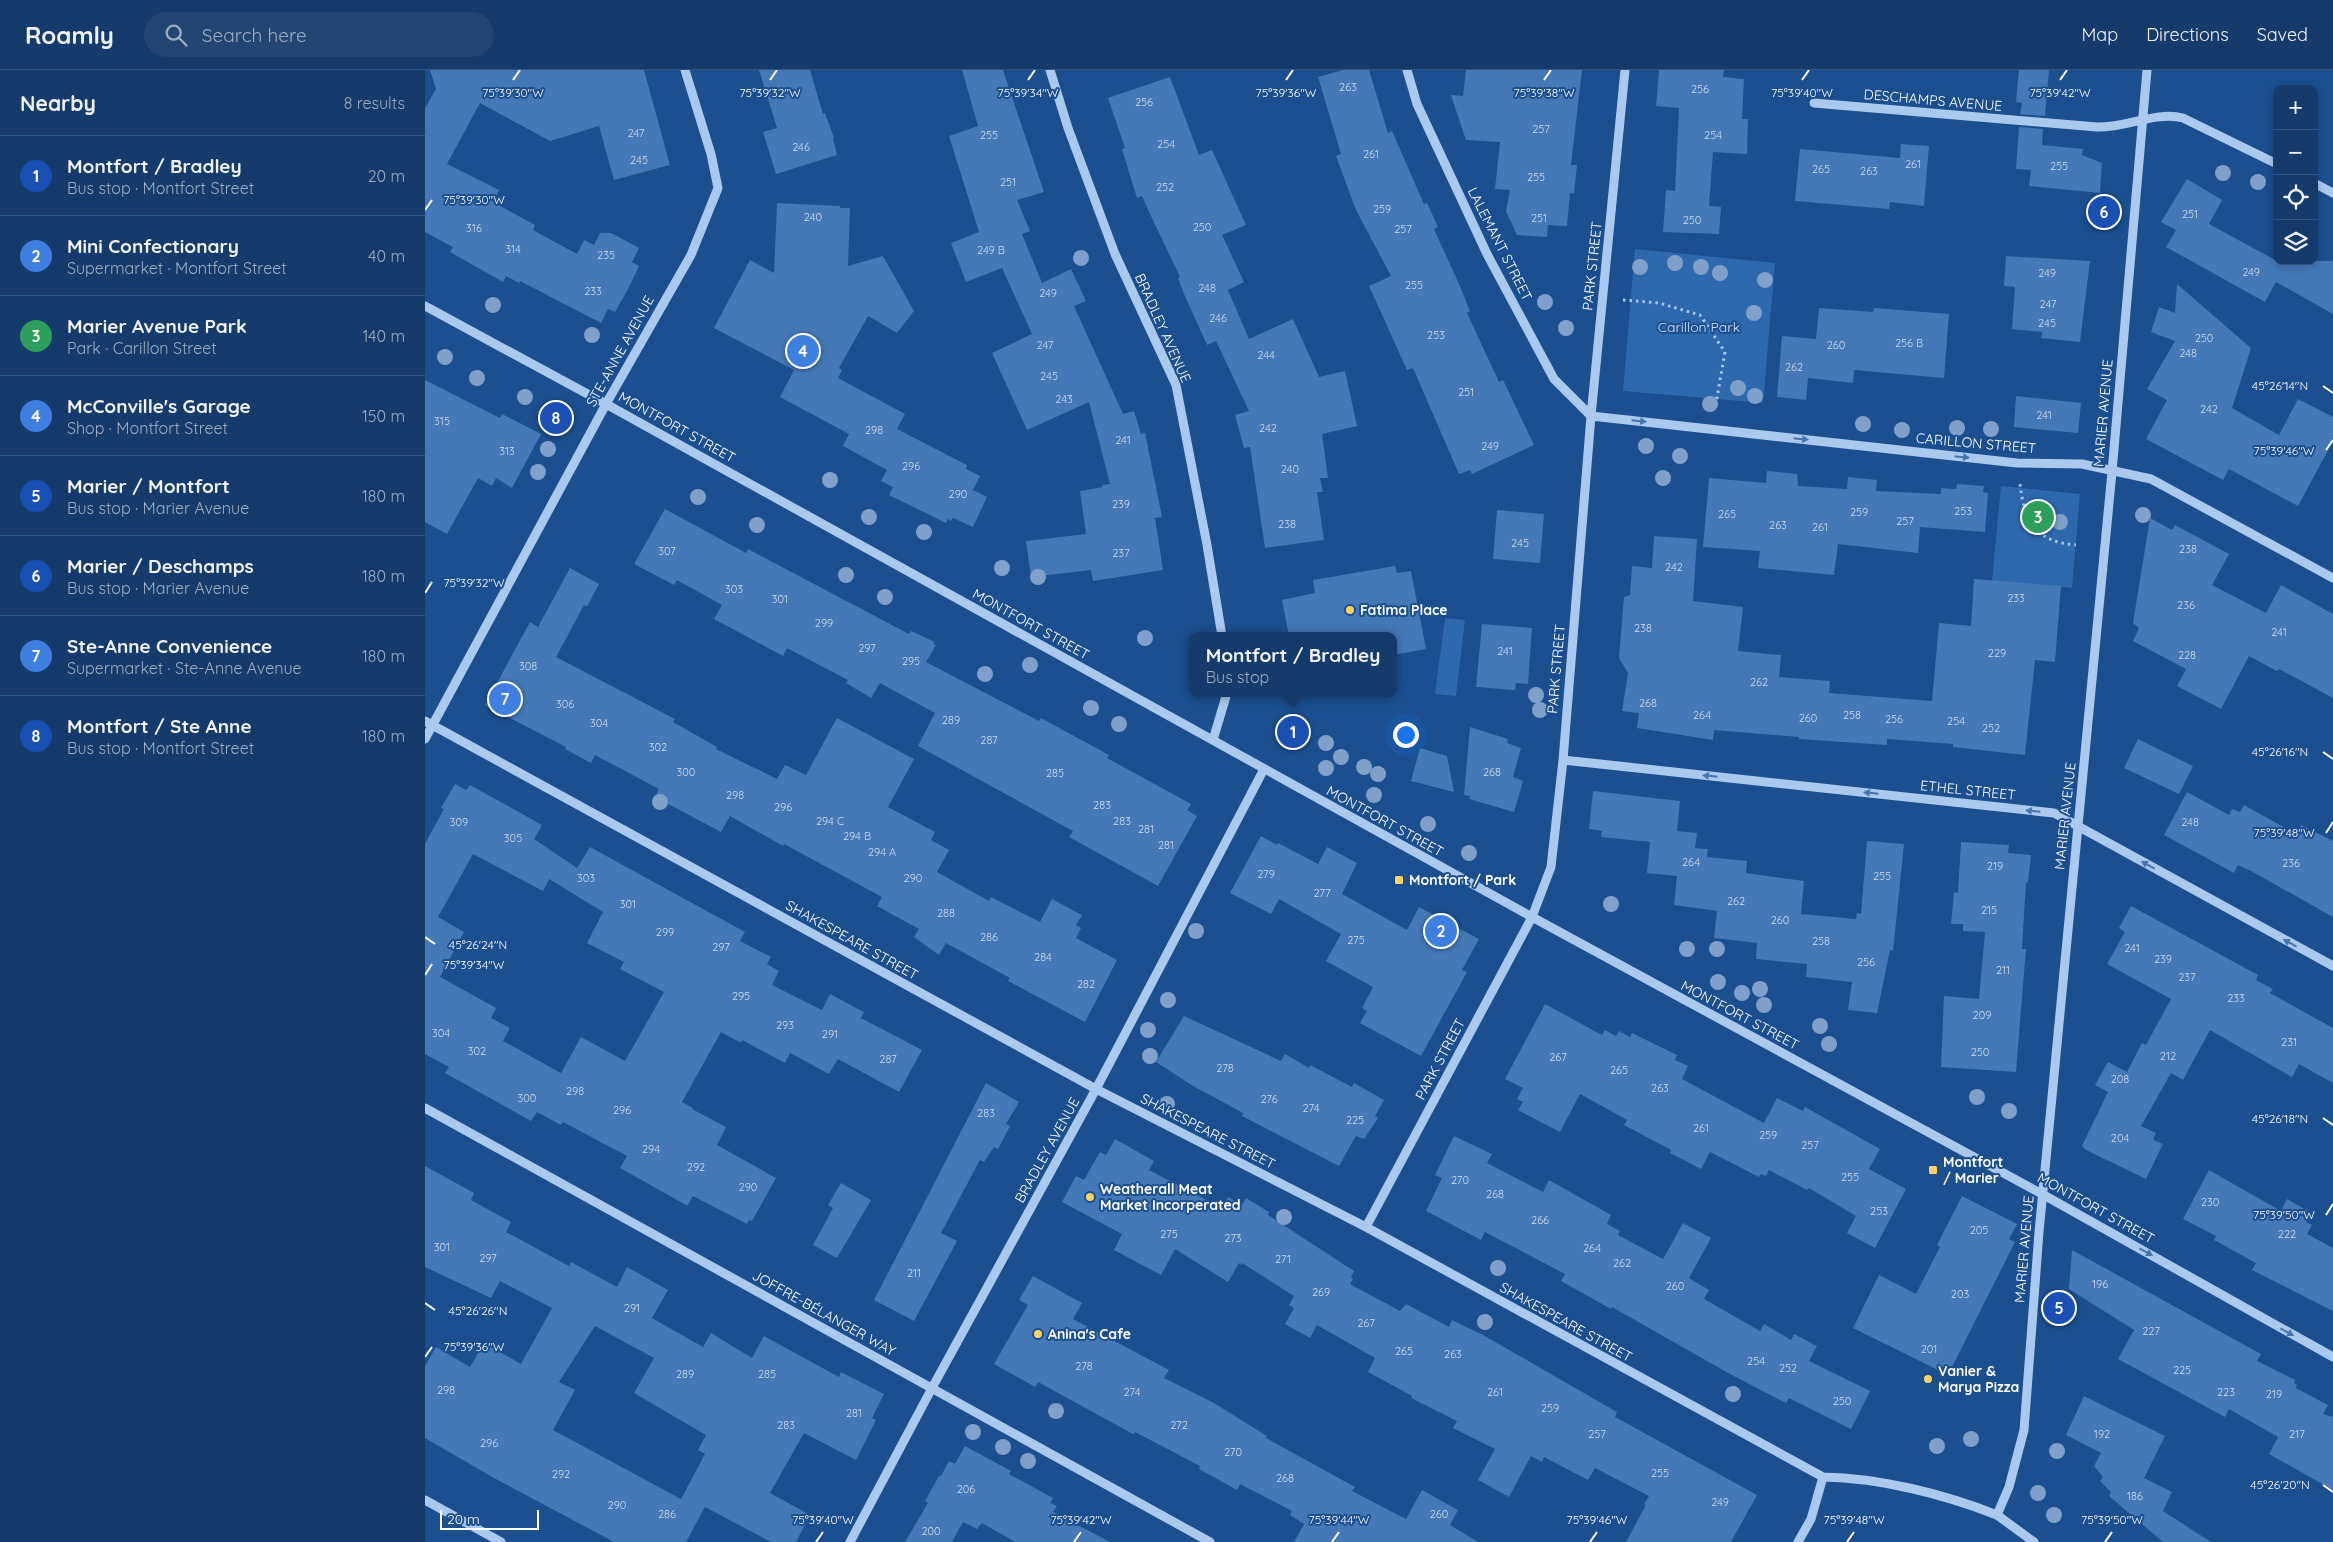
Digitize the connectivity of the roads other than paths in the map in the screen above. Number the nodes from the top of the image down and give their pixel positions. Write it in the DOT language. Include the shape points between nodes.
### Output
graph roads {
  1 [pos="685,70"];
  2 [pos="1050,70"];
  3 [pos="1407,70"];
  4 [pos="1625,70"];
  5 [pos="2147,70"];
  6 [pos="1814,103"];
  7 [pos="2141,121"];
  8 [pos="2273,162"];
  9 [pos="2318,185"];
  10 [pos="2333,193"];
  11 [pos="425,306"];
  12 [pos="606,404"];
  13 [pos="1591,416"];
  14 [pos="2112,472"];
  15 [pos="2333,578"];
  16 [pos="1220,632"];
  17 [pos="1226,697"];
  18 [pos="429,723"];
  19 [pos="425,739"];
  20 [pos="1213,740"];
  21 [pos="1563,760"];
  22 [pos="1264,768"];
  23 [pos="2078,827"];
  24 [pos="1531,917"];
  25 [pos="2333,966"];
  26 [pos="1096,1089"];
  27 [pos="425,1108"];
  28 [pos="2043,1194"];
  29 [pos="1365,1228"];
  30 [pos="2333,1357"];
  31 [pos="932,1388"];
  32 [pos="1823,1477"];
  33 [pos="425,1500"];
  34 [pos="1997,1515"];
  35 [pos="501,1542"];
  36 [pos="850,1542"];
  37 [pos="1210,1542"];
  38 [pos="1798,1542"];
  39 [pos="2034,1542"];
  1 -- 12 [label="street, STE-ANNE AVENUE" via="718,188 691,255"];
  2 -- 16 [label="street, BRADLEY AVENUE" via="1115,254 1176,385"];
  3 -- 13 [label="street, LALEMANT STREET" via="1417,104 1496,271 1554,379"];
  4 -- 13 [label="street, PARK STREET"];
  5 -- 7 [label="street, MARIER AVENUE"];
  6 -- 7 [label="street, DESCHAMPS AVENUE" via="2115,128"];
  7 -- 8 [label="street, DESCHAMPS AVENUE" via="2169,115 2183,118"];
  7 -- 14 [label="street, MARIER AVENUE"];
  9 -- 10 [label="street"];
  11 -- 12 [label="street, MONTFORT STREET"];
  12 -- 18 [label="street, STE-ANNE AVENUE"];
  12 -- 20 [label="street, MONTFORT STREET"];
  13 -- 14 [label="street, CARILLON STREET, one-way" via="2017,463 2082,464"];
  13 -- 21 [label="street, PARK STREET"];
  14 -- 15 [label="street, CARILLON STREET" via="2151,479"];
  14 -- 23 [label="street, MARIER AVENUE"];
  17 -- 20 [label="street"];
  18 -- 19 [label="street, STE-ANNE AVENUE"];
  18 -- 26 [label="street, SHAKESPEARE STREET"];
  20 -- 22 [label="street, MONTFORT STREET"];
  23 -- 21 [label="street, ETHEL STREET, one-way" via="2054,813"];
  21 -- 24 [label="street, PARK STREET" via="1551,867"];
  22 -- 24 [label="street, MONTFORT STREET"];
  22 -- 26 [label="street, BRADLEY AVENUE"];
  25 -- 23 [label="street, ETHEL STREET, one-way"];
  23 -- 28 [label="street, MARIER AVENUE"];
  24 -- 28 [label="street, MONTFORT STREET"];
  24 -- 29 [label="street, PARK STREET"];
  26 -- 29 [label="street, SHAKESPEARE STREET"];
  26 -- 31 [label="street, BRADLEY AVENUE"];
  27 -- 31 [label="street, JOFFRE-BÉLANGER WAY"];
  28 -- 30 [label="street, MONTFORT STREET, one-way"];
  28 -- 34 [label="street, MARIER AVENUE" via="2024,1430 2009,1487"];
  29 -- 32 [label="street, SHAKESPEARE STREET"];
  31 -- 36 [label="street, BRADLEY AVENUE"];
  31 -- 37 [label="street, JOFFRE-BÉLANGER WAY"];
  32 -- 34 [label="street, SHAKESPEARE STREET" via="1857,1478 1963,1501"];
  32 -- 38 [label="street" via="1811,1519"];
  33 -- 35 [label="street"];
  34 -- 39 [label="street"];
}
